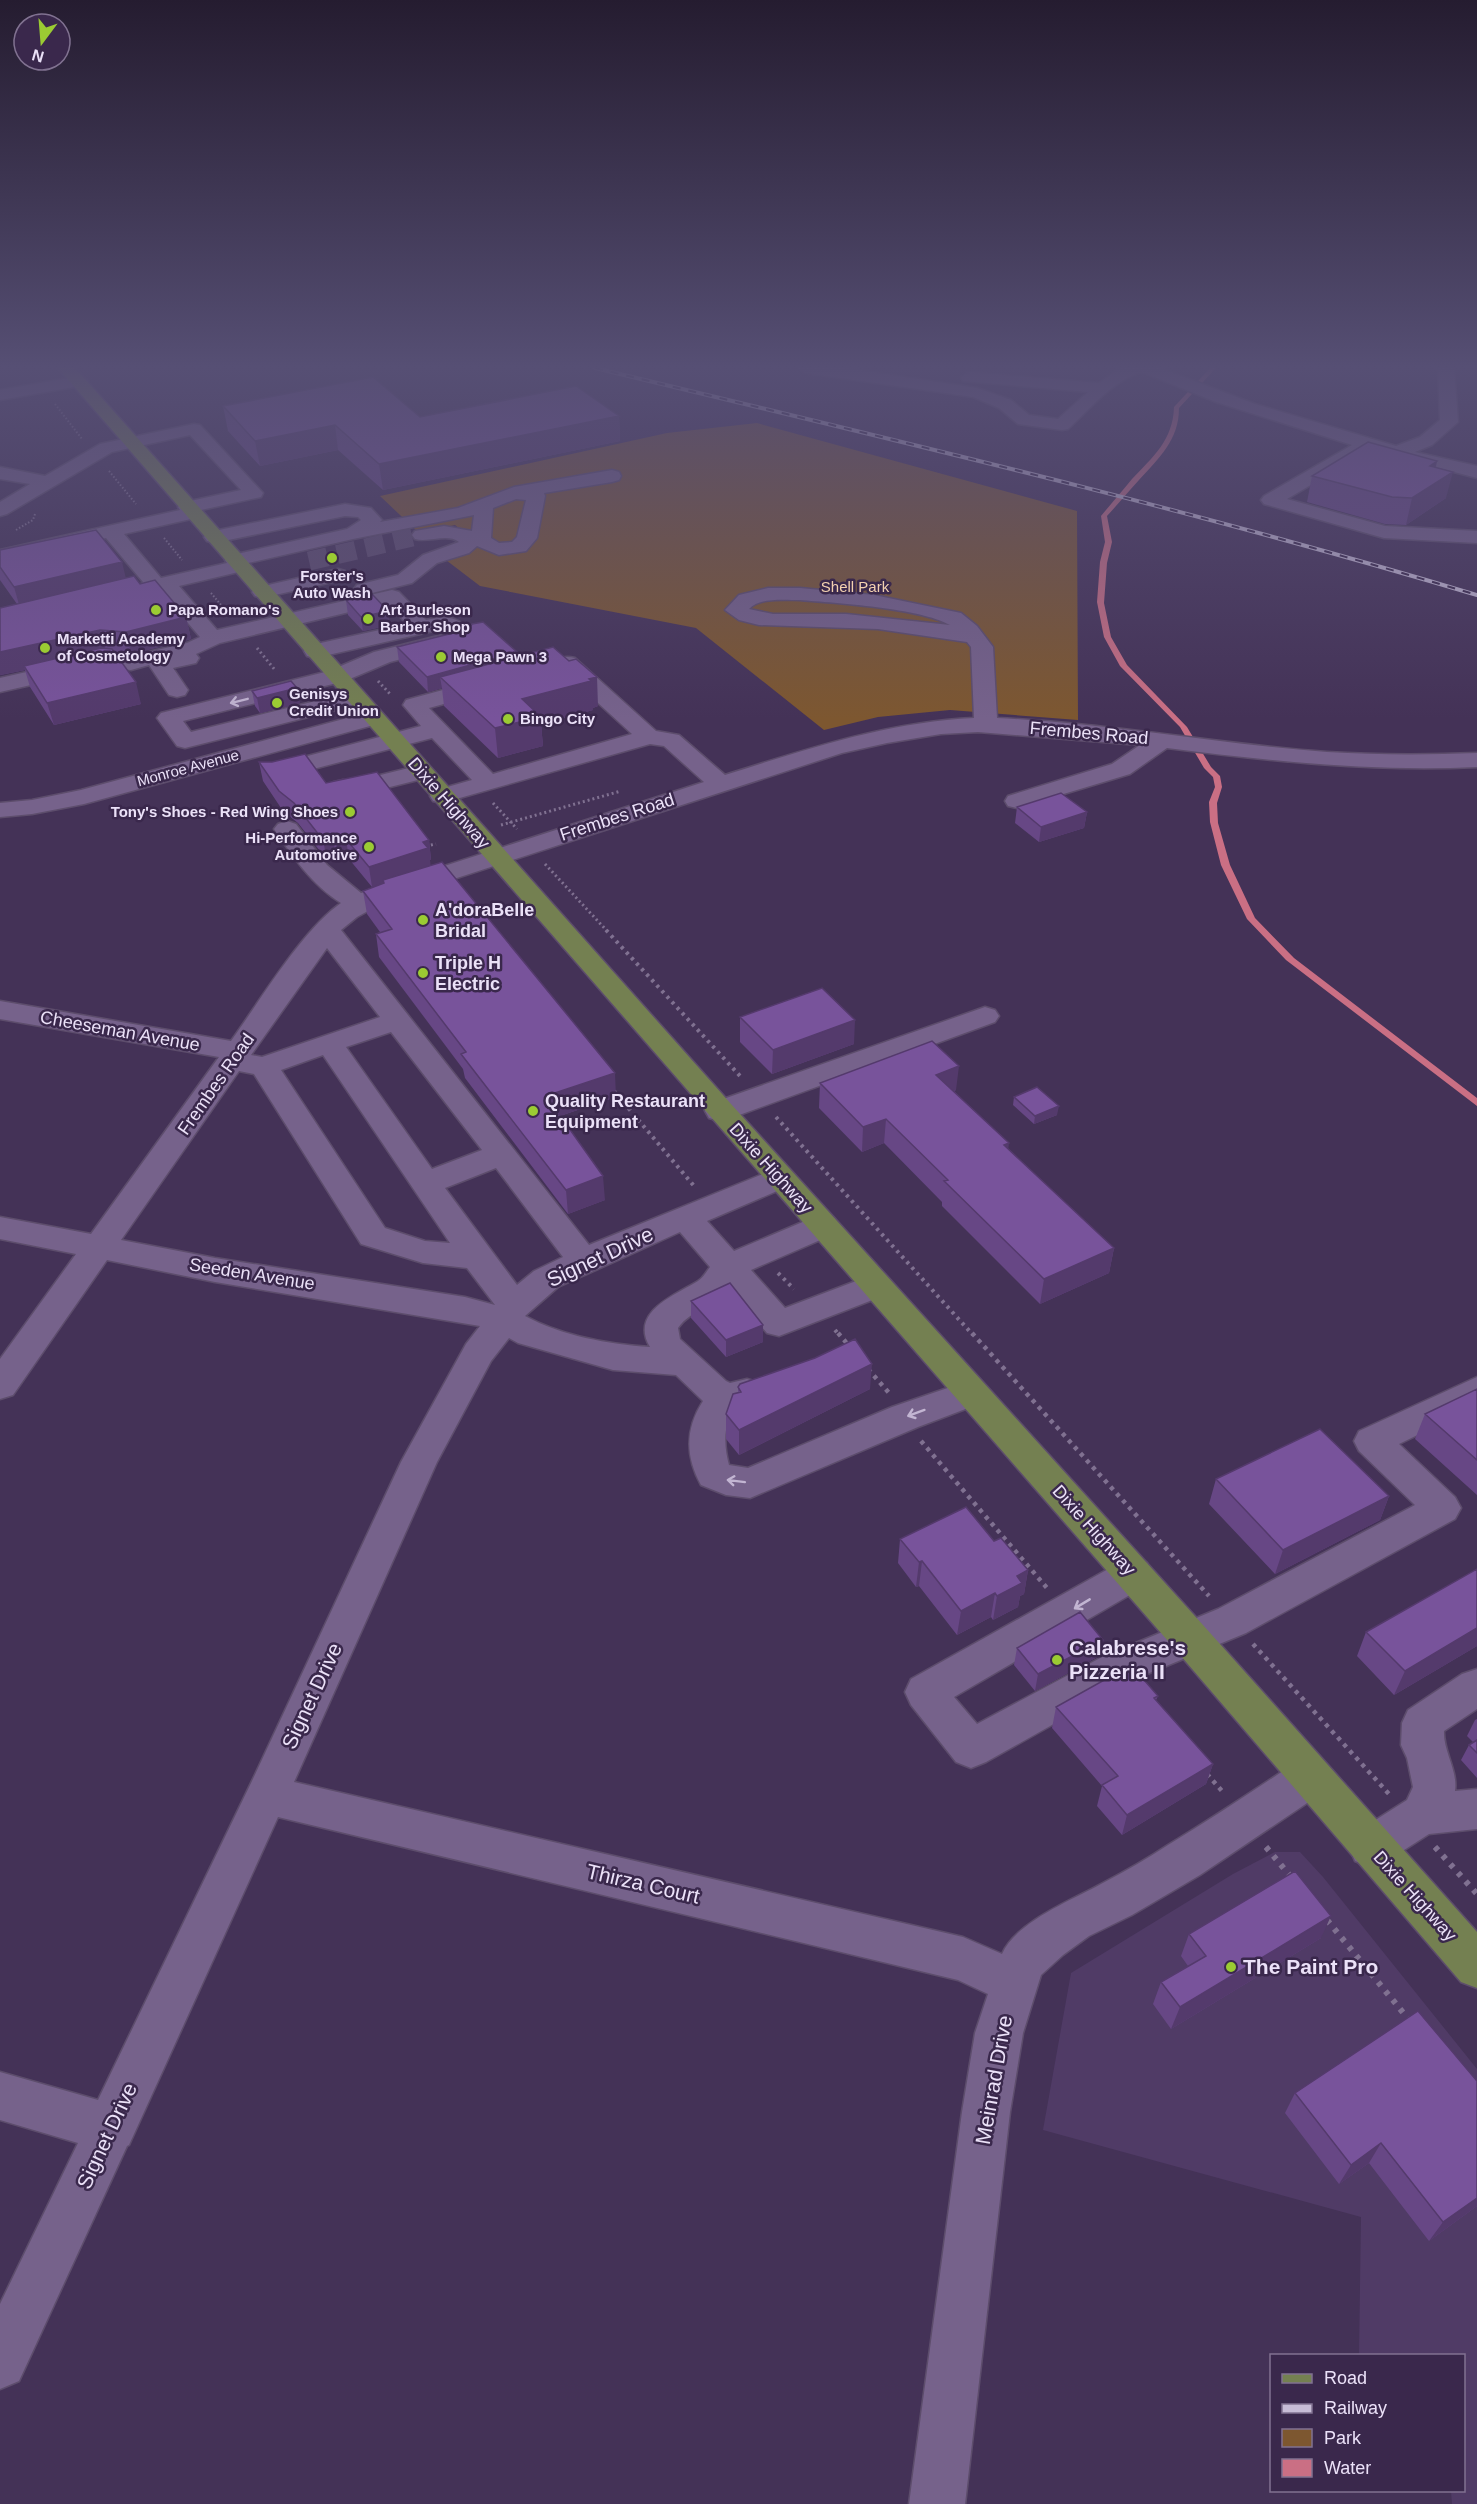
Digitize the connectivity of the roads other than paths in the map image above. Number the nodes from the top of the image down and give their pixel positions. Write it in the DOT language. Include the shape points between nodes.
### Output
graph roads {
  1 [pos="43,485"];
  2 [pos="168,485"];
  3 [pos="246,485"];
  4 [pos="552,485"];
  5 [pos="1297,485"];
  6 [pos="514,494"];
  7 [pos="490,502"];
  8 [pos="3,506"];
  9 [pos="191,510"];
  10 [pos="111,532"];
  11 [pos="353,533"];
  12 [pos="421,535"];
  13 [pos="214,537"];
  14 [pos="1477,537"];
  15 [pos="309,561"];
  16 [pos="4,562"];
  17 [pos="241,567"];
  18 [pos="416,572"];
  19 [pos="160,584"];
  20 [pos="125,592"];
  21 [pos="262,592"];
  22 [pos="328,610"];
  23 [pos="422,628"];
  24 [pos="295,629"];
  25 [pos="975,637"];
  26 [pos="212,638"];
  27 [pos="361,641"];
  28 [pos="545,669"];
  29 [pos="337,676"];
  30 [pos="513,678"];
  31 [pos="0,685"];
  32 [pos="177,690"];
  33 [pos="356,698"];
  34 [pos="374,718"];
  35 [pos="986,726"];
  36 [pos="437,729"];
  37 [pos="301,737"];
  38 [pos="649,737"];
  39 [pos="1163,740"];
  40 [pos="185,741"];
  41 [pos="394,741"];
  42 [pos="320,760"];
  43 [pos="1477,760"];
  44 [pos="201,764"];
  45 [pos="275,772"];
  46 [pos="421,772"];
  47 [pos="488,783"];
  48 [pos="721,784"];
  49 [pos="442,796"];
  50 [pos="1017,801"];
  51 [pos="0,810"];
  52 [pos="287,829"];
  53 [pos="497,841"];
  54 [pos="359,903"];
  55 [pos="327,930"];
  56 [pos="0,1010"];
  57 [pos="985,1016"];
  58 [pos="398,1020"];
  59 [pos="329,1043"];
  60 [pos="245,1059"];
  61 [pos="720,1111"];
  62 [pos="502,1154"];
  63 [pos="780,1178"];
  64 [pos="424,1184"];
  65 [pos="691,1204"];
  66 [pos="823,1226"];
  67 [pos="0,1228"];
  68 [pos="100,1247"];
  69 [pos="477,1258"];
  70 [pos="584,1261"];
  71 [pos="729,1266"];
  72 [pos="876,1286"];
  73 [pos="509,1313"];
  74 [pos="685,1363"];
  75 [pos="772,1384"];
  76 [pos="0,1386"];
  77 [pos="1477,1390"];
  78 [pos="971,1393"];
  79 [pos="726,1398"];
  80 [pos="1133,1574"];
  81 [pos="1189,1636"];
  82 [pos="1477,1687"];
  83 [pos="1477,1710"];
  84 [pos="1428,1758"];
  85 [pos="1310,1778"];
  86 [pos="267,1796"];
  87 [pos="1477,1809"];
  88 [pos="1417,1817"];
  89 [pos="1371,1847"];
  90 [pos="1477,1966"];
  91 [pos="1015,1983"];
  92 [pos="0,2096"];
  93 [pos="112,2128"];
  94 [pos="0,2362"];
  95 [pos="938,2504"];
  1 -- 8 [label="street"];
  2 -- 9 [label="main road, Dixie Highway"];
  3 -- 9 [label="street" via="254,493"];
  4 -- 6 [label="street"];
  5 -- 14 [label="street" via="1271,500 1384,532"];
  6 -- 7 [label="street"];
  6 -- 7 [label="street" via="536,496 527,538 519,547 491,548 482,540 482,511"];
  7 -- 11 [label="street" via="441,518"];
  9 -- 10 [label="street"];
  9 -- 13 [label="main road, Dixie Highway"];
  10 -- 16 [label="street" via="37,548 30,558"];
  10 -- 19 [label="street"];
  11 -- 13 [label="street" via="372,519 365,513 345,510"];
  11 -- 17 [label="street"];
  12 -- 18 [label="street" via="456,532 466,536 469,543 430,560"];
  13 -- 17 [label="main road, Dixie Highway"];
  15 -- 17 [label="street"];
  17 -- 19 [label="street"];
  17 -- 21 [label="main road, Dixie Highway"];
  18 -- 21 [label="street" via="401,564"];
  18 -- 24 [label="street"];
  19 -- 20 [label="street"];
  19 -- 26 [label="street"];
  21 -- 24 [label="main road, Dixie Highway"];
  22 -- 23 [label="street" via="392,596"];
  22 -- 24 [label="street"];
  22 -- 27 [label="street"];
  23 -- 27 [label="street"];
  23 -- 29 [label="street" via="446,622 462,636 382,657"];
  24 -- 26 [label="street"];
  24 -- 27 [label="street"];
  24 -- 29 [label="main road, Dixie Highway"];
  24 -- 32 [label="street" via="230,653 160,665"];
  25 -- 25 [label="street" via="956,620 942,615 857,599 757,594 743,599 736,610 768,620 875,622"];
  25 -- 35 [label="street" via="982,647"];
  26 -- 31 [label="street" via="194,648 131,663 106,661"];
  28 -- 38 [label="street" via="567,663"];
  29 -- 33 [label="main road, Dixie Highway"];
  29 -- 40 [label="street, one-way" via="169,718"];
  30 -- 36 [label="street" via="414,705"];
  33 -- 34 [label="main road, Dixie Highway"];
  33 -- 40 [label="street"];
  34 -- 37 [label="street, Monroe Avenue"];
  34 -- 41 [label="main road, Dixie Highway"];
  35 -- 39 [label="street, Frembes Road"];
  35 -- 48 [label="street, Frembes Road" via="881,736"];
  36 -- 41 [label="street"];
  36 -- 47 [label="street"];
  37 -- 42 [label="street"];
  37 -- 44 [label="street, Monroe Avenue"];
  38 -- 47 [label="street"];
  38 -- 48 [label="street" via="671,740"];
  39 -- 43 [label="street, Frembes Road" via="1332,760 1432,764"];
  39 -- 50 [label="street" via="1121,769"];
  40 -- 44 [label="street"];
  41 -- 42 [label="street"];
  41 -- 46 [label="main road, Dixie Highway"];
  42 -- 45 [label="street"];
  42 -- 46 [label="street" via="346,791"];
  44 -- 51 [label="street, Monroe Avenue" via="84,796"];
  46 -- 49 [label="main road, Dixie Highway"];
  47 -- 49 [label="street"];
  48 -- 53 [label="street, Frembes Road"];
  49 -- 53 [label="main road, Dixie Highway"];
  52 -- 54 [label="street" via="317,872"];
  53 -- 54 [label="street, Frembes Road"];
  53 -- 61 [label="main road, Dixie Highway"];
  54 -- 55 [label="street, Frembes Road"];
  55 -- 58 [label="street"];
  55 -- 60 [label="street, Frembes Road"];
  56 -- 60 [label="street, Cheeseman Avenue"];
  57 -- 61 [label="street"];
  58 -- 59 [label="street"];
  58 -- 62 [label="street"];
  59 -- 60 [label="street"];
  59 -- 64 [label="street"];
  60 -- 68 [label="street, Frembes Road"];
  60 -- 69 [label="street" via="373,1236 423,1252"];
  61 -- 63 [label="main road, Dixie Highway"];
  62 -- 64 [label="street"];
  62 -- 70 [label="street"];
  63 -- 65 [label="street, Signet Drive"];
  63 -- 66 [label="main road, Dixie Highway"];
  64 -- 69 [label="street"];
  65 -- 70 [label="street, Signet Drive"];
  65 -- 71 [label="street"];
  66 -- 71 [label="street"];
  66 -- 72 [label="main road, Dixie Highway"];
  67 -- 68 [label="street, Seeden Avenue"];
  68 -- 73 [label="street, Seeden Avenue" via="215,1270"];
  68 -- 76 [label="street, Frembes Road"];
  69 -- 73 [label="street"];
  70 -- 73 [label="street, Signet Drive" via="546,1279"];
  71 -- 72 [label="street" via="779,1324"];
  71 -- 74 [label="street" via="712,1288 681,1304 661,1328 668,1348"];
  72 -- 78 [label="main road, Dixie Highway"];
  73 -- 74 [label="street" via="530,1334 613,1357"];
  73 -- 86 [label="street, Signet Drive" via="478,1353 419,1462"];
  74 -- 79 [label="street"];
  75 -- 79 [label="street"];
  77 -- 81 [label="street" via="1372,1441 1442,1508 1232,1621"];
  78 -- 79 [label="street, one-way" via="750,1483 714,1475 706,1451 713,1414"];
  78 -- 80 [label="main road, Dixie Highway"];
  80 -- 81 [label="main road, Dixie Highway"];
  80 -- 81 [label="street, one-way" via="926,1692 971,1749 1116,1669"];
  81 -- 85 [label="main road, Dixie Highway"];
  82 -- 84 [label="street" via="1423,1723 1422,1745"];
  83 -- 84 [label="street" via="1436,1737"];
  84 -- 88 [label="street" via="1435,1788"];
  85 -- 89 [label="main road, Dixie Highway"];
  85 -- 91 [label="street, Meinrad Drive" via="1184,1860 1047,1939 1022,1962"];
  86 -- 91 [label="street, Thirza Court" via="963,1959"];
  86 -- 93 [label="street, Signet Drive"];
  87 -- 88 [label="street" via="1460,1808"];
  88 -- 89 [label="street"];
  89 -- 90 [label="main road, Dixie Highway"];
  91 -- 95 [label="street, Meinrad Drive" via="999,2033 988,2100"];
  92 -- 93 [label="street"];
  93 -- 94 [label="street, Signet Drive"];
}
